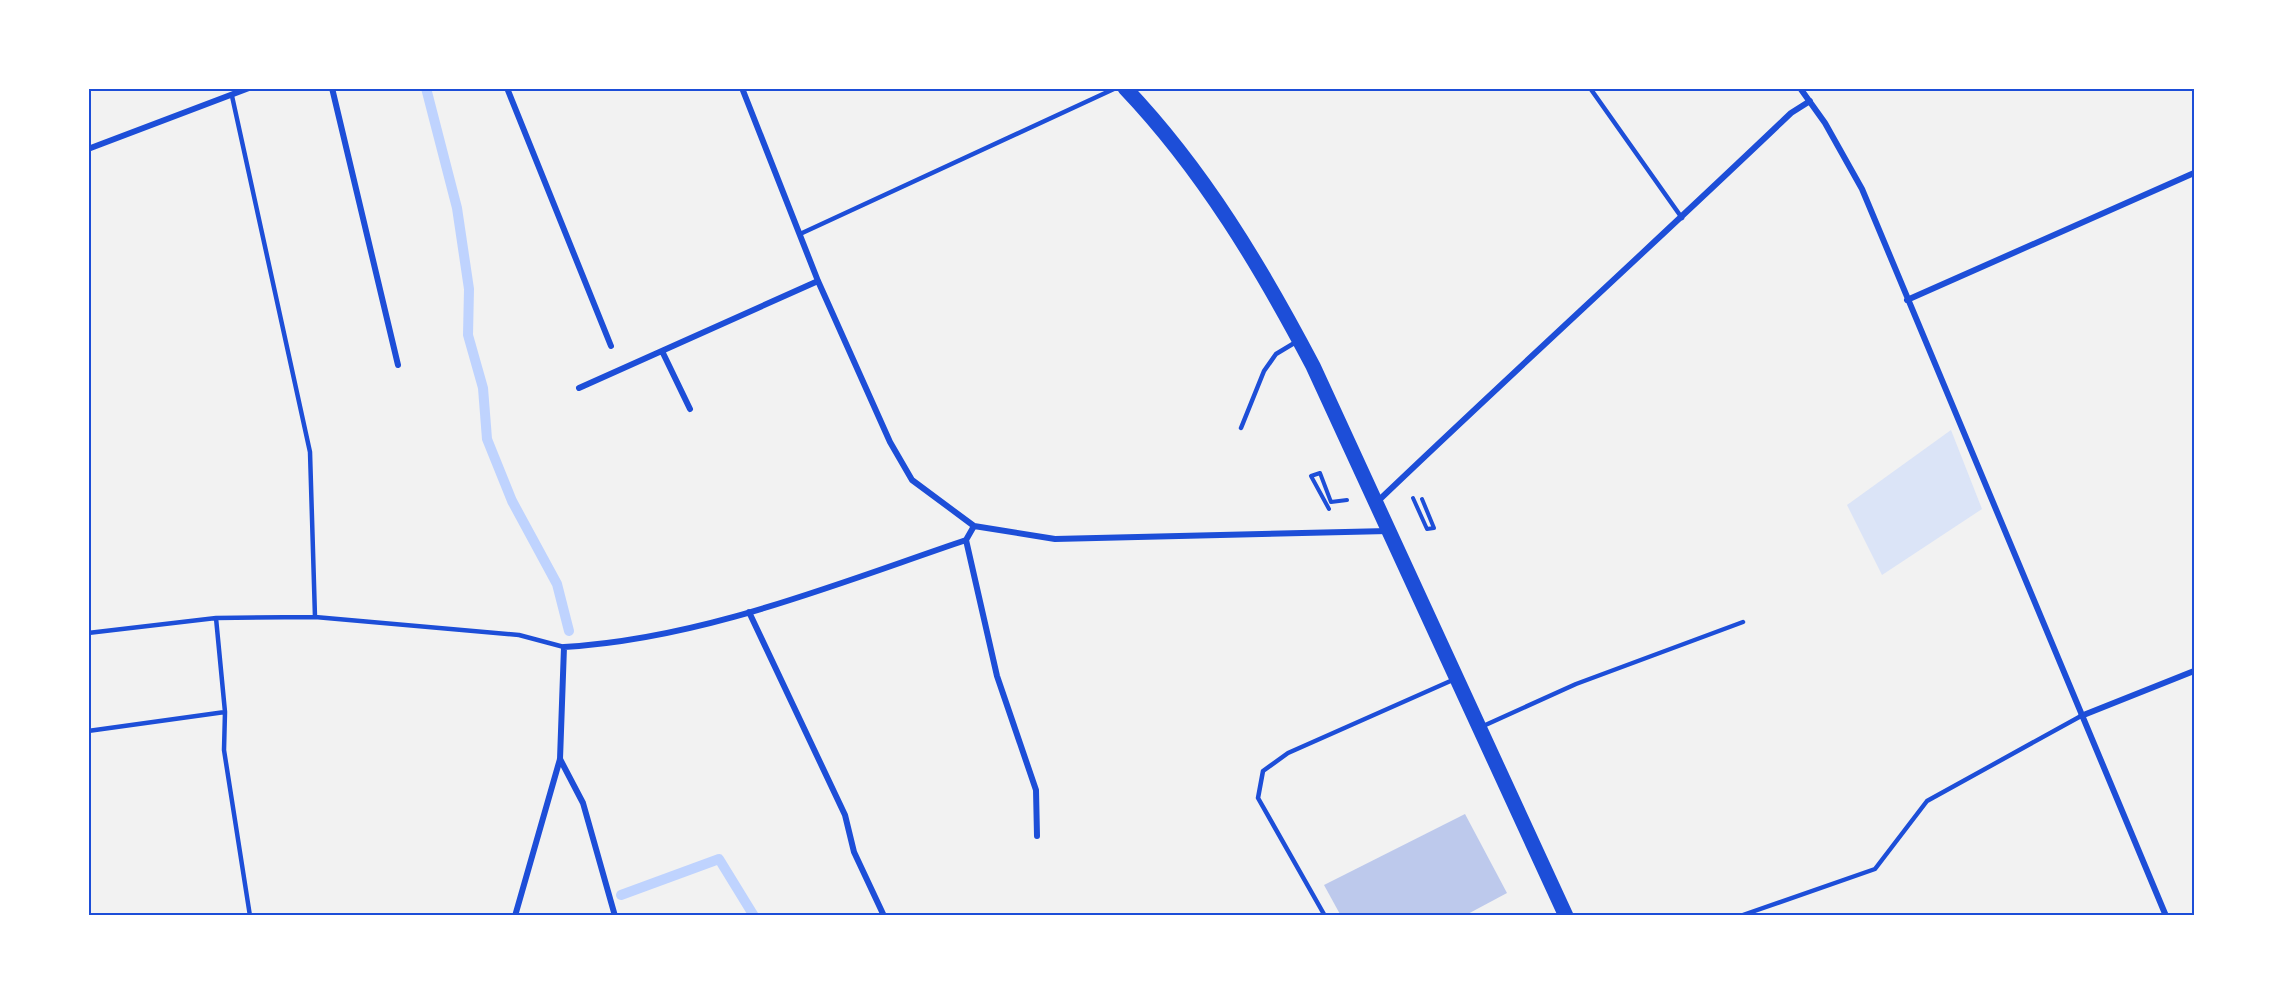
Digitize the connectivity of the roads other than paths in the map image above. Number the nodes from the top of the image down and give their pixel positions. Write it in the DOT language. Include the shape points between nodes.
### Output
graph roads {
  1 [pos="249,88"];
  2 [pos="332,88"];
  3 [pos="507,88"];
  4 [pos="742,88"];
  5 [pos="1116,88"];
  6 [pos="1125,88"];
  7 [pos="1590,88"];
  8 [pos="1800,88"];
  9 [pos="232,96"];
  10 [pos="1810,101"];
  11 [pos="88,149"];
  12 [pos="2194,173"];
  13 [pos="1682,218"];
  14 [pos="800,234"];
  15 [pos="818,282"];
  16 [pos="1907,300"];
  17 [pos="1300,340"];
  18 [pos="611,346"];
  19 [pos="662,351"];
  20 [pos="398,365"];
  21 [pos="579,388"];
  22 [pos="690,409"];
  23 [pos="1241,428"];
  24 [pos="1375,504"];
  25 [pos="974,526"];
  26 [pos="1388,531"];
  27 [pos="966,540"];
  28 [pos="749,612"];
  29 [pos="315,617"];
  30 [pos="216,618"];
  31 [pos="1743,622"];
  32 [pos="88,633"];
  33 [pos="564,647"];
  34 [pos="2194,671"];
  35 [pos="1458,677"];
  36 [pos="225,712"];
  37 [pos="2081,716"];
  38 [pos="1481,727"];
  39 [pos="88,731"];
  40 [pos="560,759"];
  41 [pos="1037,836"];
  42 [pos="250,915"];
  43 [pos="515,915"];
  44 [pos="615,915"];
  45 [pos="884,915"];
  46 [pos="1325,915"];
  47 [pos="1566,915"];
  48 [pos="1740,915"];
  49 [pos="2166,915"];
  1 -- 9 [label="street"];
  2 -- 20 [label="street"];
  3 -- 18 [label="street"];
  4 -- 14 [label="street"];
  5 -- 14 [label="lane"];
  6 -- 17 [label="main road" via="1219,205"];
  7 -- 13 [label="lane"];
  8 -- 10 [label="street"];
  9 -- 11 [label="street"];
  9 -- 29 [label="lane" via="310,452"];
  10 -- 13 [label="street" via="1791,113"];
  10 -- 16 [label="street" via="1862,189"];
  12 -- 16 [label="street"];
  13 -- 24 [label="street" via="1554,333"];
  14 -- 15 [label="street"];
  15 -- 19 [label="street"];
  15 -- 25 [label="street" via="890,442 912,480"];
  16 -- 37 [label="street"];
  17 -- 23 [label="lane" via="1276,354 1264,371"];
  17 -- 24 [label="main road"];
  19 -- 21 [label="street"];
  19 -- 22 [label="street"];
  24 -- 26 [label="main road"];
  25 -- 26 [label="street" via="1055,539"];
  25 -- 27 [label="street"];
  26 -- 35 [label="main road"];
  27 -- 28 [label="street"];
  27 -- 41 [label="street" via="997,676 1036,790"];
  28 -- 33 [label="street" via="616,644"];
  28 -- 45 [label="street" via="845,814 854,852"];
  29 -- 30 [label="lane"];
  29 -- 33 [label="lane" via="519,635"];
  30 -- 32 [label="lane"];
  30 -- 36 [label="lane"];
  31 -- 38 [label="lane" via="1576,684"];
  33 -- 40 [label="street"];
  34 -- 37 [label="street"];
  35 -- 38 [label="main road"];
  35 -- 46 [label="lane" via="1287,753 1263,771 1258,798"];
  36 -- 39 [label="lane"];
  36 -- 42 [label="lane" via="224,750"];
  37 -- 48 [label="lane" via="1928,801 1875,869"];
  37 -- 49 [label="street"];
  38 -- 47 [label="main road"];
  40 -- 43 [label="street"];
  40 -- 44 [label="street" via="583,803"];
}
